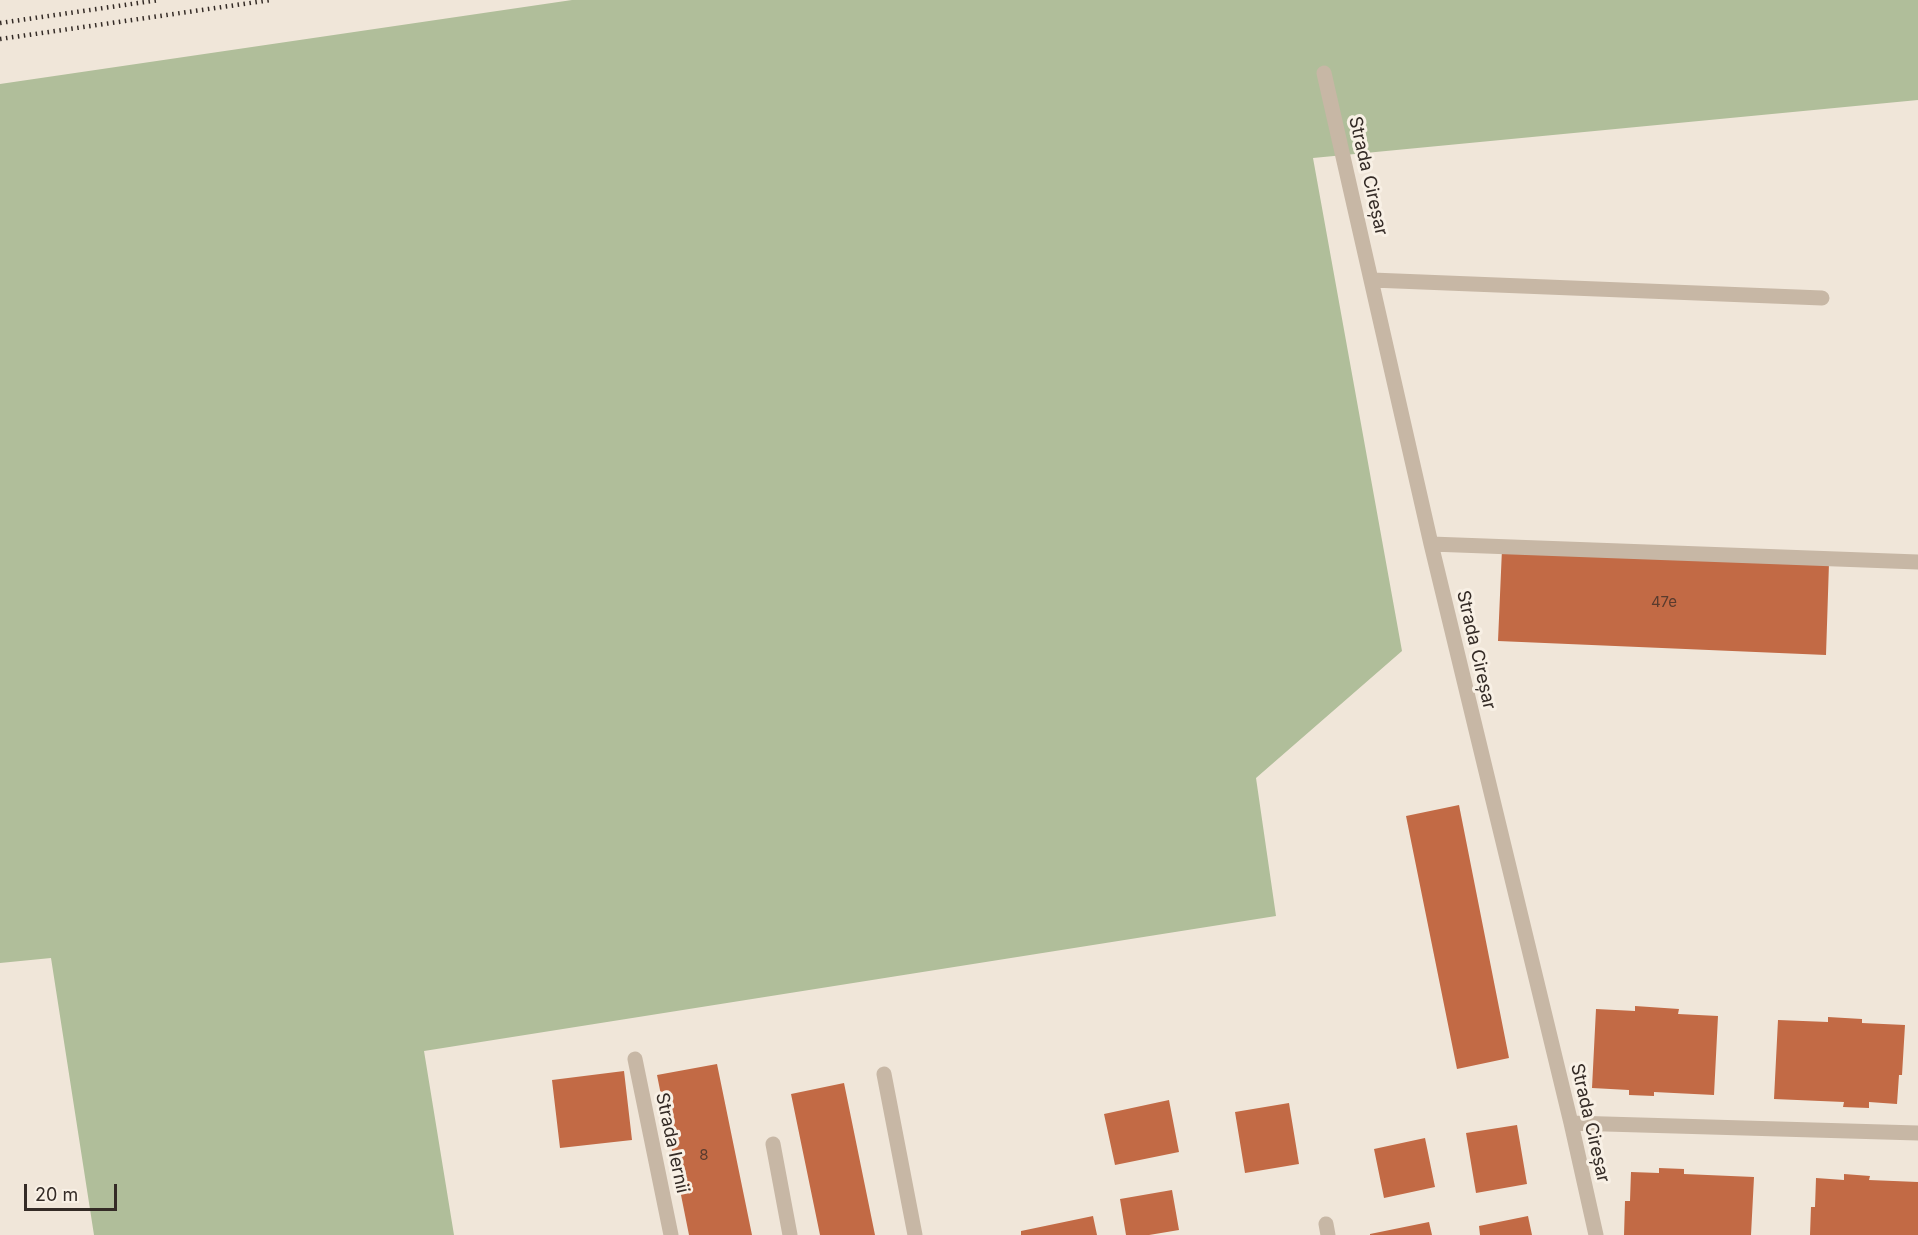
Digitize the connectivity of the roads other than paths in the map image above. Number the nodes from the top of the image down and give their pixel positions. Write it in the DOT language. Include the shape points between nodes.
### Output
graph roads {
  1 [pos="1324,73"];
  2 [pos="1372,280"];
  3 [pos="1822,298"];
  4 [pos="1431,544"];
  5 [pos="1918,562"];
  6 [pos="635,1059"];
  7 [pos="884,1074"];
  8 [pos="1570,1123"];
  9 [pos="1918,1133"];
  10 [pos="772,1144"];
  11 [pos="671,1235"];
  12 [pos="790,1235"];
  13 [pos="915,1235"];
  14 [pos="1596,1235"];
  1 -- 2 [label="street, Strada Cireșar"];
  2 -- 3 [label="street"];
  2 -- 4 [label="street, Strada Cireșar"];
  4 -- 5 [label="street"];
  4 -- 8 [label="street, Strada Cireșar"];
  6 -- 11 [label="street, Strada Iernii"];
  7 -- 13 [label="street"];
  8 -- 9 [label="street"];
  8 -- 14 [label="street, Strada Cireșar"];
  10 -- 12 [label="street"];
}
